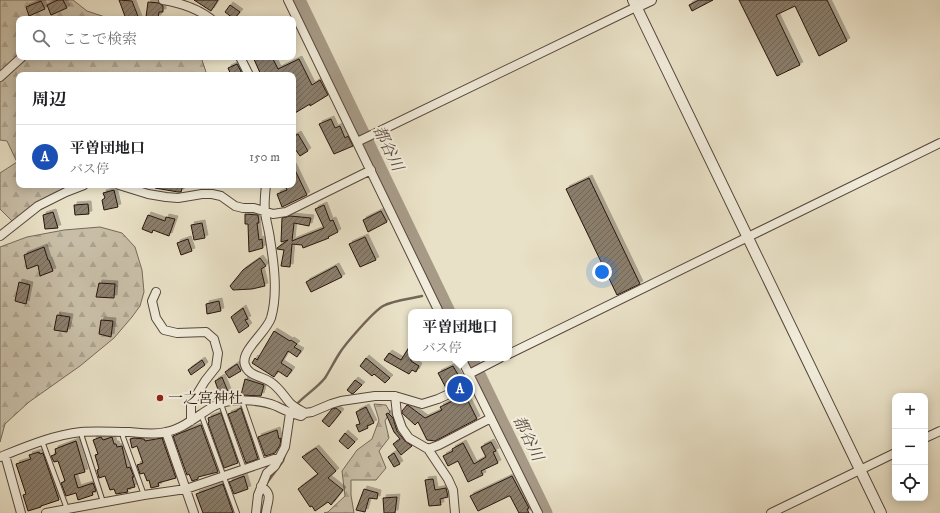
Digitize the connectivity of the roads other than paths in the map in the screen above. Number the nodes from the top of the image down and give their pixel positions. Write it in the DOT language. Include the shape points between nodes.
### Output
graph roads {
  1 [pos="163,0"];
  2 [pos="288,0"];
  3 [pos="650,0"];
  4 [pos="635,3"];
  5 [pos="206,16"];
  6 [pos="19,60"];
  7 [pos="242,60"];
  8 [pos="248,72"];
  9 [pos="0,77"];
  10 [pos="362,140"];
  11 [pos="940,143"];
  12 [pos="371,170"];
  13 [pos="76,188"];
  14 [pos="129,188"];
  15 [pos="266,188"];
  16 [pos="265,213"];
  17 [pos="0,236"];
  18 [pos="747,238"];
  19 [pos="156,292"];
  20 [pos="438,309"];
  21 [pos="512,353"];
  22 [pos="464,361"];
  23 [pos="494,361"];
  24 [pos="473,372"];
  25 [pos="473,382"];
  26 [pos="395,396"];
  27 [pos="242,401"];
  28 [pos="221,404"];
  29 [pos="290,413"];
  30 [pos="305,413"];
  31 [pos="202,414"];
  32 [pos="491,418"];
  33 [pos="191,421"];
  34 [pos="940,431"];
  35 [pos="82,432"];
  36 [pos="123,432"];
  37 [pos="166,432"];
  38 [pos="928,437"];
  39 [pos="42,442"];
  40 [pos="428,449"];
  41 [pos="892,454"];
  42 [pos="2,456"];
  43 [pos="279,459"];
  44 [pos="263,462"];
  45 [pos="244,469"];
  46 [pos="860,470"];
  47 [pos="224,476"];
  48 [pos="264,488"];
  49 [pos="186,489"];
  50 [pos="144,495"];
  51 [pos="104,502"];
  52 [pos="67,509"];
  53 [pos="21,513"];
  54 [pos="46,513"];
  55 [pos="194,513"];
  56 [pos="237,513"];
  57 [pos="256,513"];
  58 [pos="266,513"];
  59 [pos="455,513"];
  60 [pos="538,513"];
  61 [pos="771,513"];
  62 [pos="881,513"];
  1 -- 5 [label="street" via="193,8"];
  2 -- 10 [label="street"];
  3 -- 4 [label="street"];
  4 -- 10 [label="street"];
  4 -- 18 [label="street"];
  6 -- 9 [label="street"];
  7 -- 8 [label="street"];
  10 -- 12 [label="street"];
  11 -- 18 [label="street"];
  12 -- 16 [label="street" via="286,212"];
  12 -- 20 [label="street"];
  13 -- 17 [label="street" via="38,206"];
  14 -- 16 [label="street" via="148,194 178,198 212,194 221,196 235,206 254,208"];
  15 -- 16 [label="street"];
  16 -- 30 [label="street" via="274,272 272,311 267,327 246,353 245,366 250,373 280,389 290,403"];
  18 -- 21 [label="street"];
  18 -- 46 [label="street"];
  19 -- 33 [label="street" via="152,302 156,318 164,330 177,333 206,332 214,339 218,353 216,367 191,404"];
  22 -- 24 [label="street"];
  23 -- 24 [label="street"];
  24 -- 25 [label="street"];
  25 -- 26 [label="street" via="438,400 422,404"];
  25 -- 32 [label="street"];
  26 -- 30 [label="street" via="342,400"];
  26 -- 40 [label="street" via="402,428 409,438"];
  27 -- 28 [label="street"];
  27 -- 29 [label="street" via="274,405"];
  27 -- 44 [label="lane"];
  28 -- 31 [label="street"];
  28 -- 45 [label="lane"];
  29 -- 30 [label="street" via="301,416"];
  29 -- 43 [label="street" via="285,447"];
  31 -- 33 [label="street"];
  31 -- 47 [label="lane"];
  32 -- 40 [label="street" via="439,446"];
  32 -- 60 [label="street"];
  33 -- 37 [label="street"];
  34 -- 38 [label="street"];
  35 -- 36 [label="street"];
  35 -- 39 [label="street"];
  35 -- 51 [label="lane"];
  36 -- 37 [label="street"];
  36 -- 50 [label="lane"];
  37 -- 49 [label="street"];
  39 -- 42 [label="street"];
  39 -- 52 [label="lane"];
  40 -- 59 [label="street" via="453,490"];
  41 -- 46 [label="street"];
  42 -- 53 [label="street"];
  43 -- 44 [label="street"];
  43 -- 48 [label="street" via="267,473"];
  44 -- 45 [label="street"];
  45 -- 47 [label="street"];
  46 -- 61 [label="street"];
  46 -- 62 [label="street"];
  47 -- 49 [label="street"];
  47 -- 56 [label="lane"];
  48 -- 57 [label="street" via="258,496"];
  48 -- 58 [label="street" via="270,500"];
  49 -- 50 [label="street"];
  49 -- 55 [label="street"];
  50 -- 51 [label="street"];
  51 -- 52 [label="street"];
  52 -- 54 [label="street"];
}
